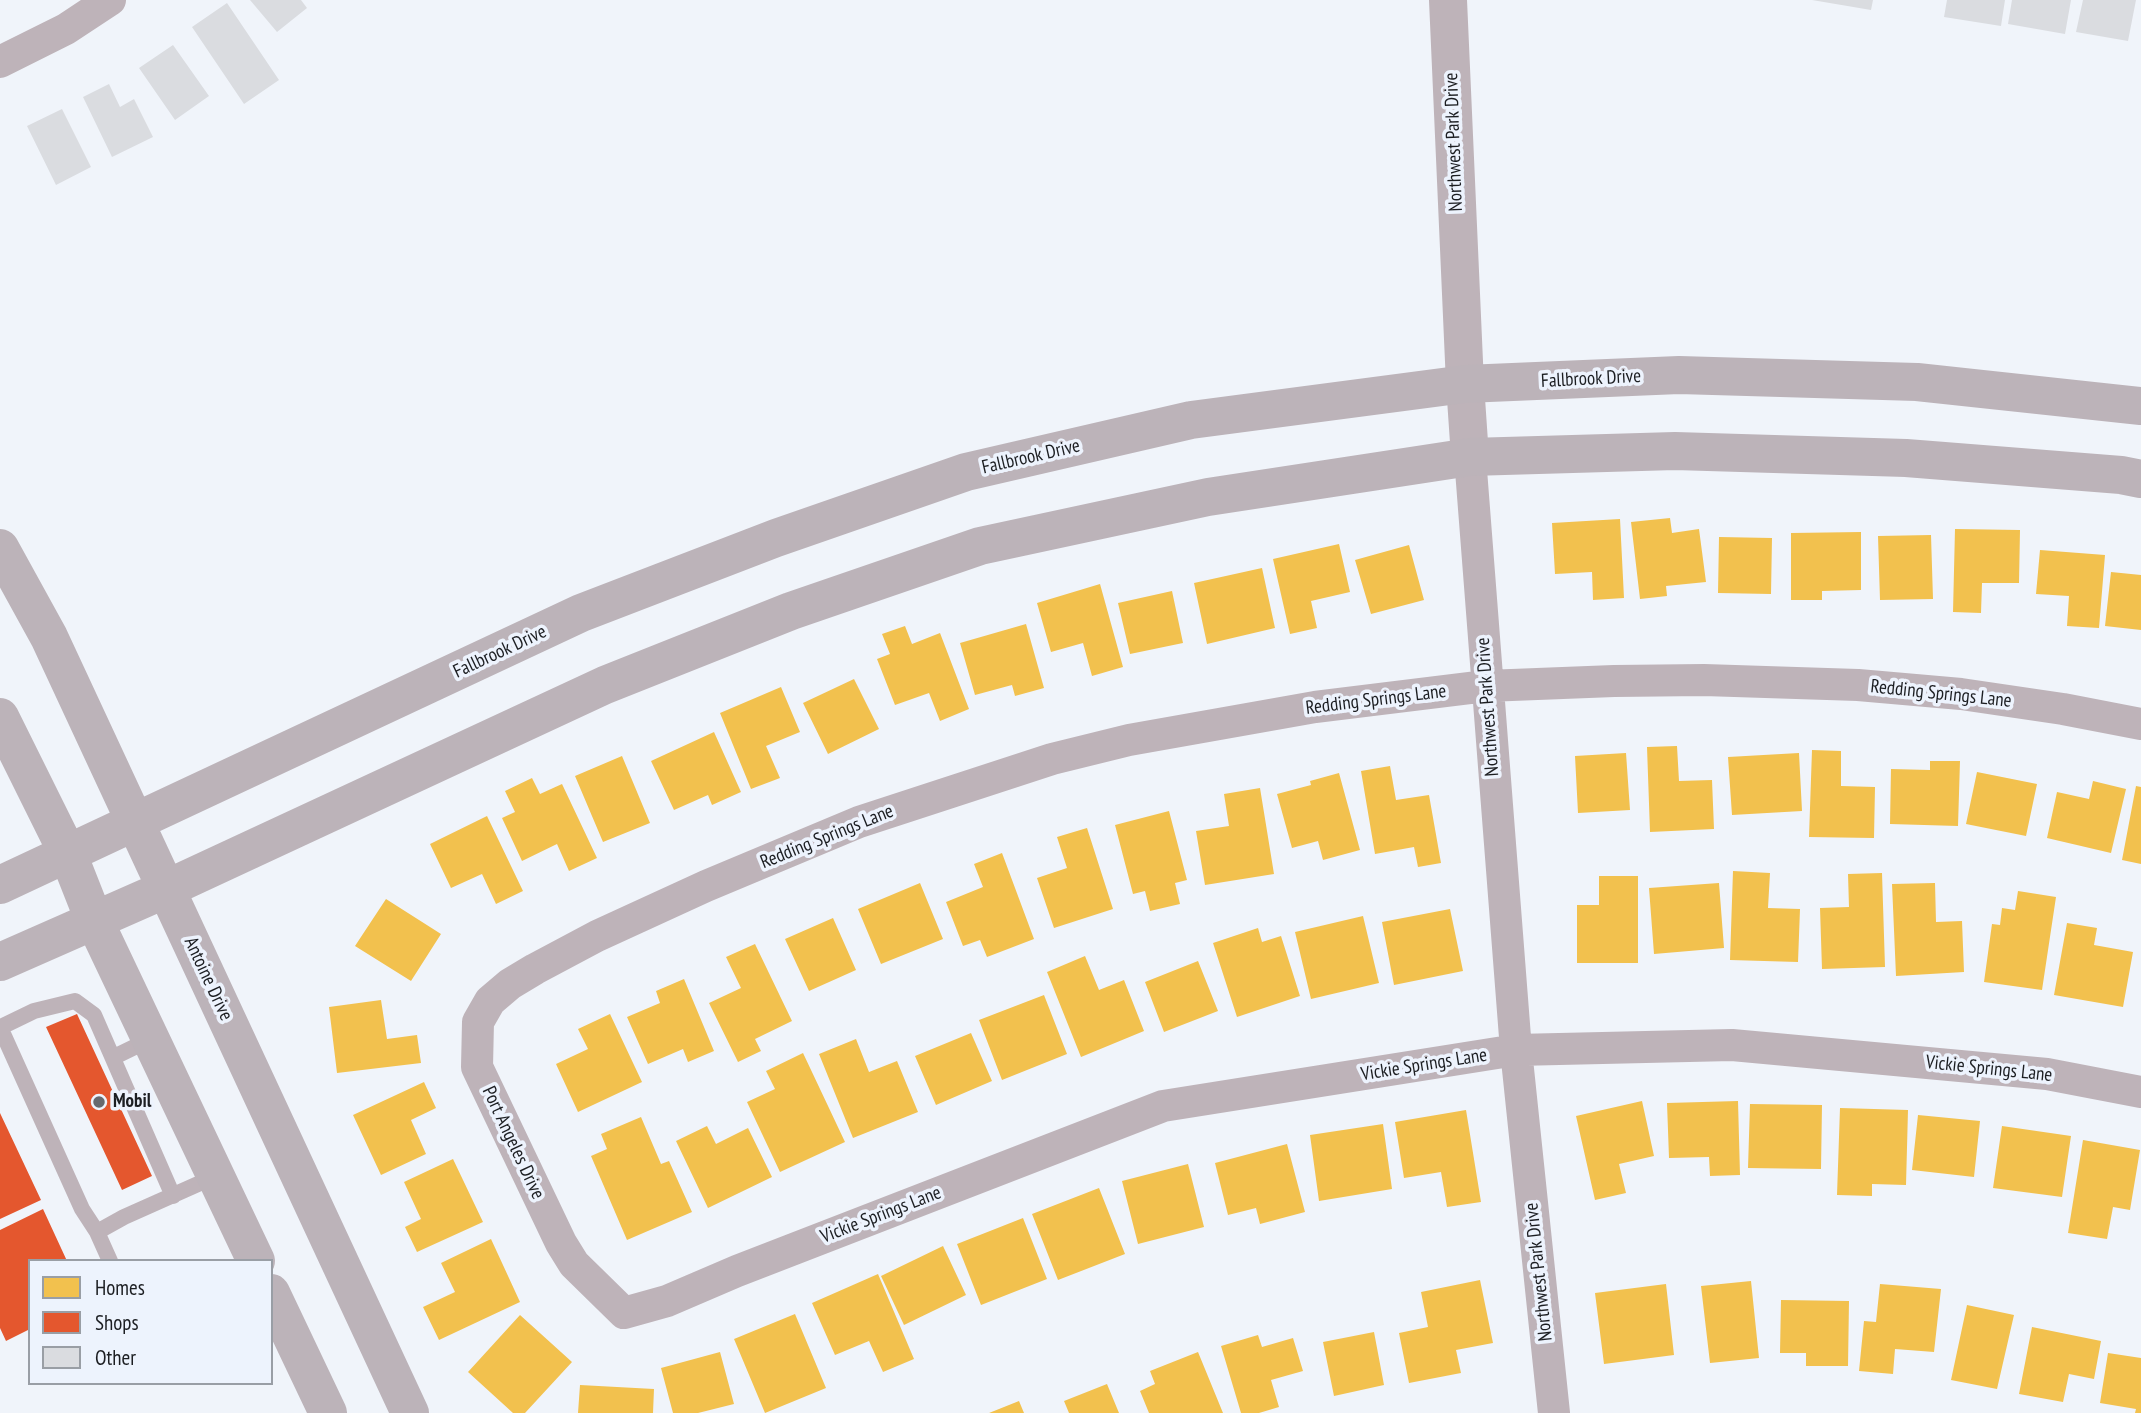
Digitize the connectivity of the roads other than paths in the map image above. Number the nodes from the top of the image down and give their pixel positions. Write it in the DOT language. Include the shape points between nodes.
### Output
graph roads {
  1 [pos="110,0"];
  2 [pos="1448,0"];
  3 [pos="0,62"];
  4 [pos="1465,384"];
  5 [pos="2141,406"];
  6 [pos="1470,457"];
  7 [pos="2141,480"];
  8 [pos="0,548"];
  9 [pos="1486,686"];
  10 [pos="0,718"];
  11 [pos="2141,724"];
  12 [pos="135,824"];
  13 [pos="68,854"];
  14 [pos="0,885"];
  15 [pos="166,889"];
  16 [pos="641,916"];
  17 [pos="94,920"];
  18 [pos="0,962"];
  19 [pos="1,1027"];
  20 [pos="151,1039"];
  21 [pos="1516,1050"];
  22 [pos="114,1057"];
  23 [pos="2141,1092"];
  24 [pos="216,1176"];
  25 [pos="173,1195"];
  26 [pos="97,1232"];
  27 [pos="109,1259"];
  28 [pos="255,1259"];
  29 [pos="737,1271"];
  30 [pos="273,1297"];
  31 [pos="328,1413"];
  32 [pos="410,1413"];
  33 [pos="1554,1413"];
  1 -- 3 [label="street" via="66,29"];
  2 -- 4 [label="street, Northwest Park Drive"];
  4 -- 5 [label="main road, Fallbrook Drive" via="1679,374 1917,383"];
  4 -- 6 [label="street, Northwest Park Drive"];
  4 -- 12 [label="main road, Fallbrook Drive" via="1191,420 966,472 581,613"];
  6 -- 7 [label="main road" via="1675,451 1893,457"];
  6 -- 9 [label="street, Northwest Park Drive"];
  6 -- 15 [label="main road" via="1208,497 980,546 791,611 605,685"];
  8 -- 12 [label="main road, Antoine Drive" via="48,637"];
  9 -- 11 [label="street, Redding Springs Lane" via="1704,680 1858,685 1974,696"];
  9 -- 16 [label="street, Redding Springs Lane" via="1315,707 1129,740 1052,759 859,822"];
  9 -- 21 [label="street, Northwest Park Drive"];
  10 -- 13 [label="main road"];
  12 -- 13 [label="main road, Fallbrook Drive"];
  12 -- 15 [label="main road, Antoine Drive"];
  13 -- 14 [label="main road, Fallbrook Drive"];
  13 -- 17 [label="main road"];
  15 -- 17 [label="main road"];
  15 -- 32 [label="main road, Antoine Drive"];
  16 -- 29 [label="street, Port Angeles Drive" via="535,969 490,1001 478,1022 477,1067 561,1243 574,1264 624,1313 667,1301"];
  17 -- 18 [label="main road"];
  17 -- 20 [label="main road"];
  19 -- 22 [label="lane" via="34,1011 75,1001 94,1016"];
  19 -- 26 [label="lane" via="82,1209"];
  20 -- 22 [label="lane"];
  20 -- 24 [label="main road"];
  21 -- 23 [label="street, Vickie Springs Lane" via="1732,1045 2047,1074"];
  21 -- 29 [label="street, Vickie Springs Lane" via="1163,1106"];
  21 -- 33 [label="street, Northwest Park Drive"];
  22 -- 25 [label="lane"];
  24 -- 25 [label="lane"];
  24 -- 28 [label="main road"];
  25 -- 26 [label="lane"];
  26 -- 27 [label="lane"];
  30 -- 31 [label="main road"];
}
